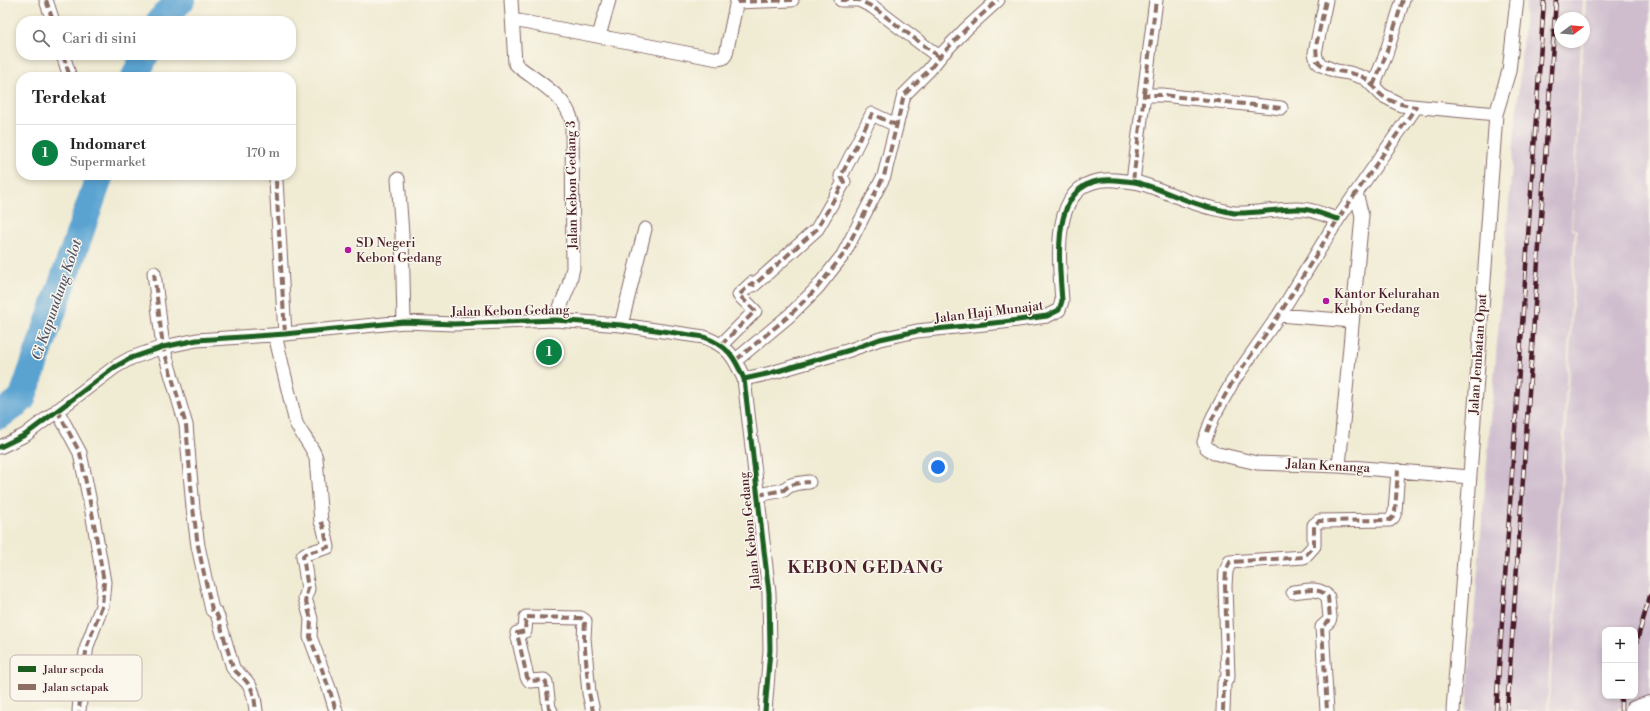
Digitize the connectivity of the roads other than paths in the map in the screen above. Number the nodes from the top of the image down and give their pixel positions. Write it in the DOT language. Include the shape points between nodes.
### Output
graph roads {
  1 [pos="46,0"];
  2 [pos="511,0"];
  3 [pos="609,0"];
  4 [pos="792,0"];
  5 [pos="841,0"];
  6 [pos="998,0"];
  7 [pos="1156,0"];
  8 [pos="1326,0"];
  9 [pos="1403,0"];
  10 [pos="1517,0"];
  11 [pos="737,1"];
  12 [pos="51,16"];
  13 [pos="513,20"];
  14 [pos="599,36"];
  15 [pos="939,57"];
  16 [pos="65,60"];
  17 [pos="68,72"];
  18 [pos="1373,86"];
  19 [pos="1144,95"];
  20 [pos="1416,107"];
  21 [pos="1281,108"];
  22 [pos="1496,114"];
  23 [pos="896,125"];
  24 [pos="398,179"];
  25 [pos="276,181"];
  26 [pos="1133,181"];
  27 [pos="1356,193"];
  28 [pos="1338,219"];
  29 [pos="645,229"];
  30 [pos="154,273"];
  31 [pos="1279,315"];
  32 [pos="555,320"];
  33 [pos="1352,321"];
  34 [pos="404,322"];
  35 [pos="621,325"];
  36 [pos="280,334"];
  37 [pos="721,345"];
  38 [pos="163,347"];
  39 [pos="736,360"];
  40 [pos="744,379"];
  41 [pos="53,409"];
  42 [pos="0,447"];
  43 [pos="1339,466"];
  44 [pos="1398,470"];
  45 [pos="1470,477"];
  46 [pos="809,482"];
  47 [pos="758,494"];
  48 [pos="1293,592"];
  49 [pos="85,655"];
  50 [pos="81,701"];
  51 [pos="1650,706"];
  52 [pos="80,711"];
  53 [pos="256,711"];
  54 [pos="336,711"];
  55 [pos="550,711"];
  56 [pos="593,711"];
  57 [pos="765,711"];
  58 [pos="1223,711"];
  59 [pos="1327,711"];
  60 [pos="1453,711"];
  61 [pos="1634,711"];
  1 -- 12 [label="street"];
  2 -- 13 [label="street, Jalan Kebon Gedang 3"];
  3 -- 14 [label="street"];
  4 -- 11 [label="street"];
  5 -- 15 [label="street" via="859,0 873,7"];
  6 -- 15 [label="street"];
  7 -- 19 [label="street"];
  8 -- 18 [label="street" via="1316,46 1317,61 1329,69 1365,78"];
  9 -- 18 [label="street"];
  10 -- 22 [label="street, Jalan Jembatan Opat" via="1509,71"];
  11 -- 14 [label="street" via="726,54 720,59"];
  13 -- 14 [label="street"];
  13 -- 32 [label="street, Jalan Kebon Gedang 3" via="515,62 561,100 572,122 573,268"];
  15 -- 23 [label="street" via="904,96"];
  16 -- 17 [label="street"];
  18 -- 20 [label="street" via="1382,96"];
  19 -- 21 [label="street"];
  19 -- 26 [label="street"];
  20 -- 22 [label="street"];
  20 -- 27 [label="street"];
  22 -- 45 [label="street, Jalan Jembatan Opat"];
  23 -- 37 [label="street" via="872,114 841,176 844,182 824,219 817,229 755,285 752,283 739,295 755,311"];
  23 -- 39 [label="street" via="884,176 843,256 818,288"];
  24 -- 34 [label="street"];
  25 -- 36 [label="street"];
  26 -- 28 [label="street" via="1201,206 1232,213 1301,209"];
  26 -- 40 [label="street, Jalan Haji Munajat" via="1104,179 1080,187 1064,212 1060,263 1062,300 1056,312 1047,316 917,331 880,339 772,373"];
  27 -- 28 [label="street"];
  27 -- 33 [label="street" via="1362,216"];
  28 -- 31 [label="street"];
  29 -- 35 [label="street"];
  30 -- 38 [label="street"];
  31 -- 33 [label="street"];
  31 -- 43 [label="street, Jalan Kenanga" via="1233,381 1212,417 1205,445 1218,455 1256,463"];
  32 -- 34 [label="street, Jalan Kebon Gedang" via="454,324"];
  32 -- 35 [label="street, Jalan Kebon Gedang"];
  33 -- 43 [label="street"];
  34 -- 36 [label="street, Jalan Kebon Gedang"];
  35 -- 37 [label="street, Jalan Kebon Gedang" via="704,337"];
  36 -- 38 [label="street, Jalan Kebon Gedang" via="197,340"];
  36 -- 54 [label="street" via="296,423 315,455 321,522 328,547 303,556 308,589 305,598 311,619 310,634"];
  37 -- 39 [label="street, Jalan Kebon Gedang"];
  38 -- 41 [label="street, Jalan Kebon Gedang" via="131,358 115,367"];
  38 -- 53 [label="street" via="186,425 201,566 212,610 218,617 233,668 252,691"];
  39 -- 40 [label="street, Jalan Kebon Gedang"];
  40 -- 47 [label="street, Jalan Kebon Gedang"];
  41 -- 42 [label="street, Jalan Kebon Gedang" via="25,435"];
  41 -- 49 [label="street" via="80,453 104,582 102,606"];
  43 -- 44 [label="street, Jalan Kenanga"];
  44 -- 45 [label="street, Jalan Kenanga"];
  44 -- 58 [label="street" via="1395,512 1390,520 1316,522 1314,546 1304,557 1230,562 1227,566 1225,586 1228,677 1224,683"];
  45 -- 60 [label="street, Jalan Jembatan Opat"];
  46 -- 47 [label="street" via="787,486 784,490"];
  47 -- 57 [label="street, Jalan Kebon Gedang" via="769,593 770,650"];
  48 -- 59 [label="street" via="1314,590 1328,598 1330,618 1322,627"];
  50 -- 52 [label="street"];
  51 -- 61 [label="main road"];
  55 -- 56 [label="street" via="546,682 530,681 527,677 517,633 525,631 526,617 581,618 584,621 589,693"];
}
